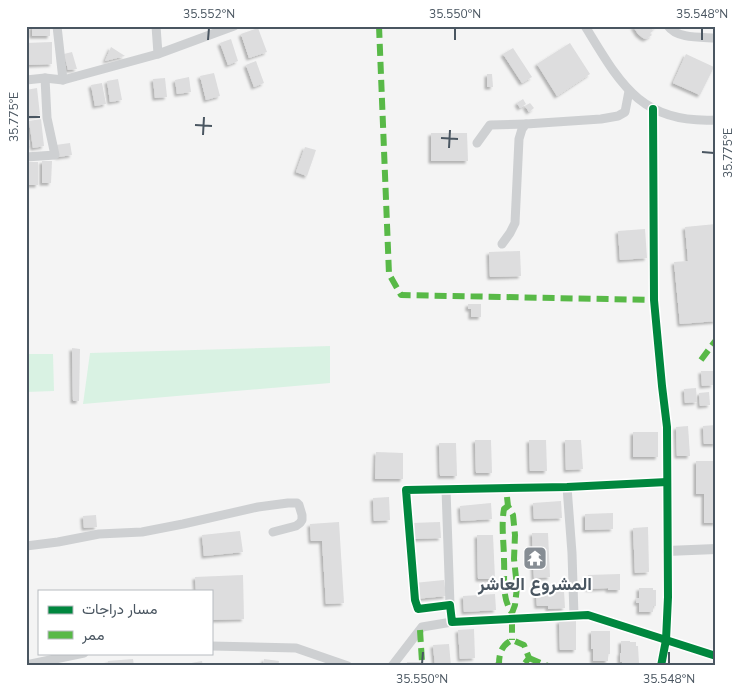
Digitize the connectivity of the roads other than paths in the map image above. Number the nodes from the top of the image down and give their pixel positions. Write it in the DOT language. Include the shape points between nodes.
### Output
graph roads {
  1 [pos="57,26"];
  2 [pos="156,26"];
  3 [pos="234,26"];
  4 [pos="585,26"];
  5 [pos="668,26"];
  6 [pos="716,38"];
  7 [pos="158,54"];
  8 [pos="45,78"];
  9 [pos="26,80"];
  10 [pos="63,80"];
  11 [pos="629,91"];
  12 [pos="653,109"];
  13 [pos="716,120"];
  14 [pos="526,124"];
  15 [pos="477,143"];
  16 [pos="26,157"];
  17 [pos="502,244"];
  18 [pos="667,482"];
  19 [pos="567,486"];
  20 [pos="446,489"];
  21 [pos="273,532"];
  22 [pos="26,546"];
  23 [pos="716,549"];
  24 [pos="667,551"];
  25 [pos="450,605"];
  26 [pos="574,616"];
  27 [pos="452,622"];
  28 [pos="666,640"];
  29 [pos="212,646"];
  30 [pos="79,654"];
  31 [pos="716,656"];
  32 [pos="26,665"];
  33 [pos="348,666"];
  34 [pos="392,666"];
  35 [pos="662,666"];
  1 -- 10 [label="street"];
  2 -- 7 [label="street"];
  3 -- 7 [label="street"];
  4 -- 11 [label="street"];
  5 -- 6 [label="street" via="680,35"];
  7 -- 10 [label="street"];
  8 -- 9 [label="street"];
  8 -- 10 [label="street"];
  8 -- 16 [label="street" via="47,118 56,155"];
  11 -- 12 [label="street"];
  11 -- 14 [label="street" via="625,112 618,116"];
  12 -- 13 [label="street" via="677,118"];
  12 -- 18 [label="street" via="654,300 667,427"];
  14 -- 15 [label="street" via="490,125"];
  14 -- 17 [label="street" via="519,138 516,223"];
  18 -- 19 [label="street"];
  18 -- 24 [label="street"];
  19 -- 20 [label="street"];
  19 -- 26 [label="street"];
  20 -- 25 [label="street"];
  20 -- 25 [label="street" via="406,490 414,600 418,609"];
  21 -- 22 [label="street" via="300,524 299,505 288,502 142,532 99,534"];
  23 -- 24 [label="street"];
  24 -- 28 [label="street"];
  25 -- 27 [label="street"];
  26 -- 27 [label="street"];
  26 -- 28 [label="street" via="588,615"];
  27 -- 34 [label="street" via="422,627"];
  28 -- 31 [label="street"];
  28 -- 35 [label="street"];
  29 -- 33 [label="street" via="296,648"];
  30 -- 32 [label="street"];
}
